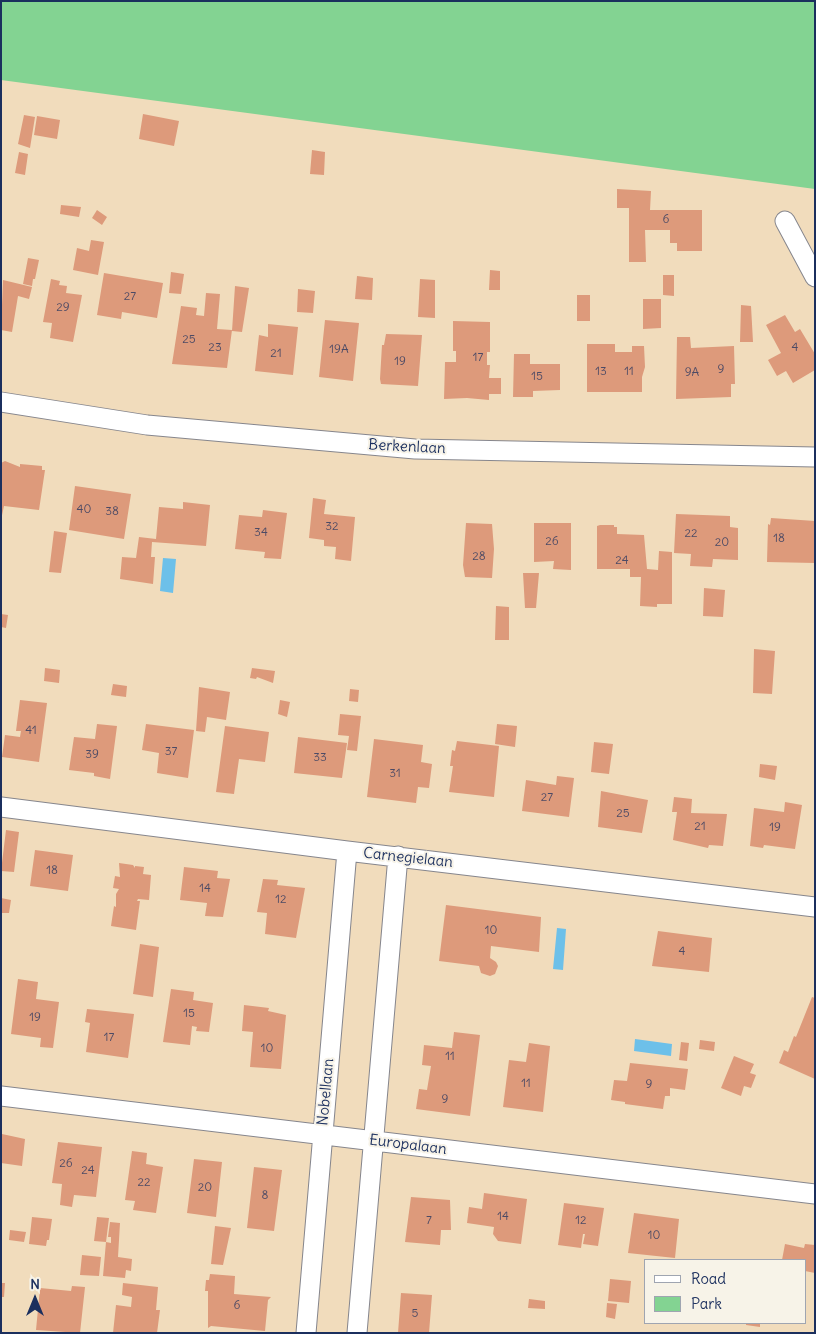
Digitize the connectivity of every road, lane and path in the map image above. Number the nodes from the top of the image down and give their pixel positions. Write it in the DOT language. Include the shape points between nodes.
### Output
graph roads {
  1 [pos="785,222"];
  2 [pos="815,277"];
  3 [pos="1,402"];
  4 [pos="815,456"];
  5 [pos="1,807"];
  6 [pos="347,851"];
  7 [pos="398,856"];
  8 [pos="815,907"];
  9 [pos="1,1096"];
  10 [pos="322,1134"];
  11 [pos="373,1141"];
  12 [pos="815,1194"];
  13 [pos="306,1333"];
  14 [pos="357,1333"];
  1 -- 2 [label="street"];
  3 -- 4 [label="street, Berkenlaan" via="147,425 415,449"];
  5 -- 6 [label="street, Carnegielaan"];
  6 -- 7 [label="street, Carnegielaan"];
  6 -- 10 [label="street, Nobellaan"];
  7 -- 8 [label="street, Carnegielaan"];
  7 -- 11 [label="street"];
  9 -- 10 [label="street, Europalaan"];
  10 -- 11 [label="street, Europalaan"];
  10 -- 13 [label="street, Nobellaan"];
  11 -- 12 [label="street, Europalaan"];
  11 -- 14 [label="street"];
}
